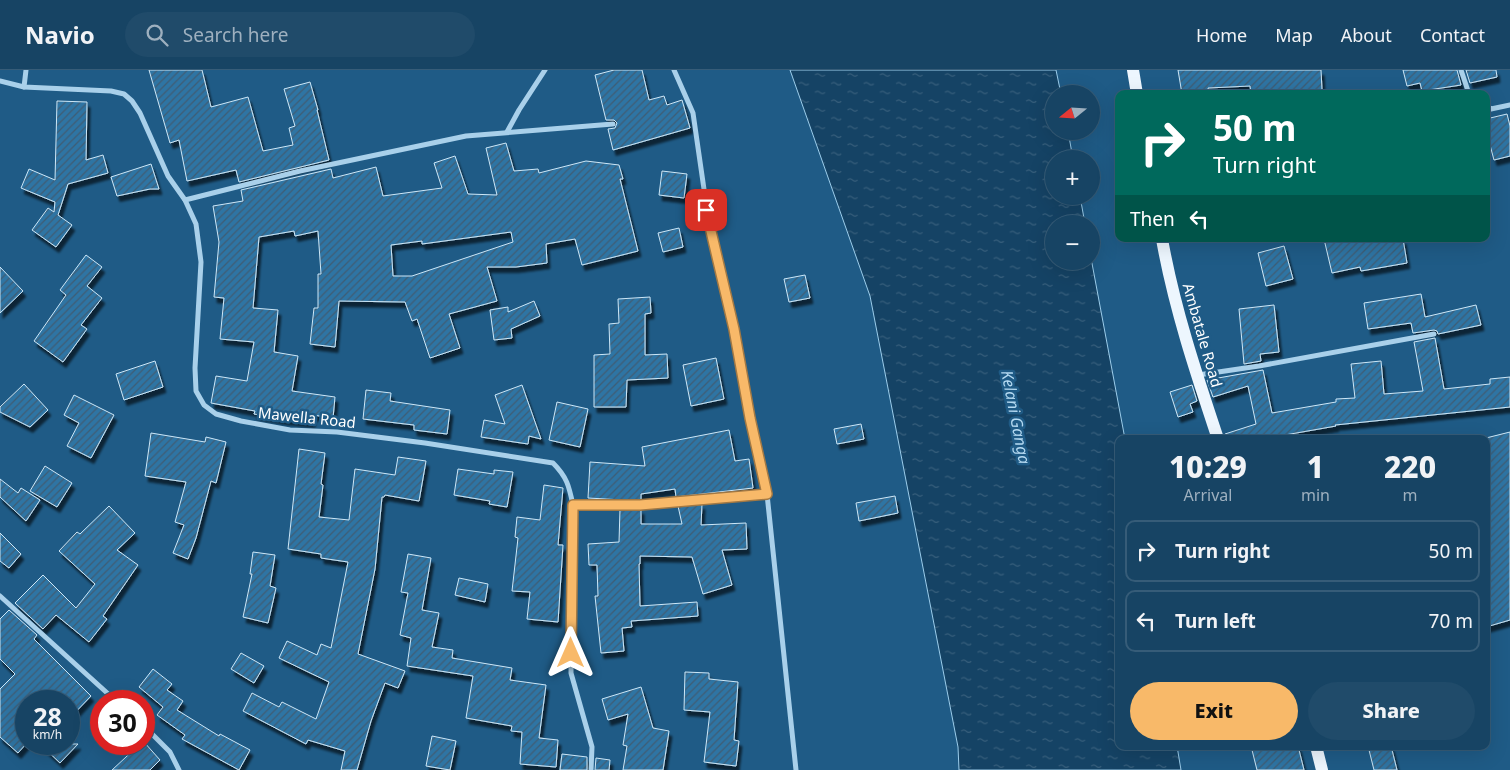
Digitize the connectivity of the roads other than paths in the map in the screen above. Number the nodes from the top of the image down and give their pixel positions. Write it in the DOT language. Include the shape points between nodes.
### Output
graph roads {
  1 [pos="26,70"];
  2 [pos="545,70"];
  3 [pos="674,70"];
  4 [pos="1133,70"];
  5 [pos="1461,70"];
  6 [pos="0,81"];
  7 [pos="24,87"];
  8 [pos="1136,90"];
  9 [pos="1468,90"];
  10 [pos="1510,105"];
  11 [pos="1490,108"];
  12 [pos="613,124"];
  13 [pos="507,132"];
  14 [pos="185,200"];
  15 [pos="1162,242"];
  16 [pos="1434,334"];
  17 [pos="1196,375"];
  18 [pos="1217,435"];
  19 [pos="767,494"];
  20 [pos="573,505"];
  21 [pos="0,596"];
  22 [pos="104,690"];
  23 [pos="155,737"];
  24 [pos="1317,750"];
  25 [pos="179,770"];
  26 [pos="591,770"];
  27 [pos="796,770"];
  28 [pos="1322,770"];
  1 -- 7 [label="street"];
  2 -- 13 [label="street"];
  3 -- 19 [label="street" via="693,113 706,210"];
  4 -- 8 [label="main road"];
  5 -- 9 [label="street"];
  6 -- 7 [label="street, Mawella Road"];
  7 -- 14 [label="street, Mawella Road" via="124,94 140,113 168,176"];
  10 -- 11 [label="street"];
  12 -- 13 [label="street"];
  13 -- 14 [label="street" via="457,138 300,171"];
  14 -- 20 [label="street, Mawella Road" via="196,224 202,262 195,368 196,391 204,405 216,414 290,430 337,432 553,463 569,484"];
  15 -- 17 [label="main road, Ambatale Road"];
  16 -- 17 [label="street"];
  17 -- 18 [label="main road, Ambatale Road"];
  19 -- 20 [label="street" via="640,505"];
  19 -- 27 [label="street"];
  20 -- 26 [label="street, Mawella Road" via="571,673 592,747"];
  21 -- 22 [label="street"];
  23 -- 25 [label="street" via="170,752"];
  24 -- 28 [label="main road"];
}
